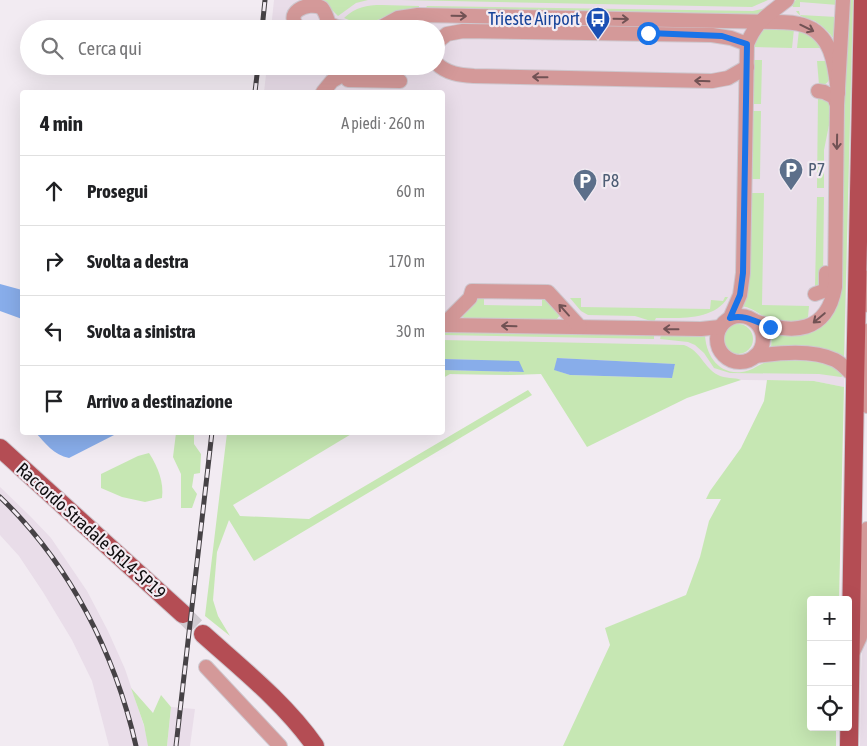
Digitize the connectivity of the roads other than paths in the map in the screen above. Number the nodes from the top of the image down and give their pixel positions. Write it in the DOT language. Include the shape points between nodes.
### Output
graph roads {
  1 [pos="787,0"];
  2 [pos="843,0"];
  3 [pos="863,0"];
  4 [pos="296,20"];
  5 [pos="324,20"];
  6 [pos="394,20"];
  7 [pos="760,21"];
  8 [pos="445,36"];
  9 [pos="747,44"];
  10 [pos="747,67"];
  11 [pos="445,70"];
  12 [pos="350,77"];
  13 [pos="400,81"];
  14 [pos="325,90"];
  15 [pos="818,91"];
  16 [pos="838,99"];
  17 [pos="835,222"];
  18 [pos="857,241"];
  19 [pos="815,294"];
  20 [pos="867,305"];
  21 [pos="445,322"];
  22 [pos="725,322"];
  23 [pos="755,322"];
  24 [pos="445,324"];
  25 [pos="580,327"];
  26 [pos="867,330"];
  27 [pos="755,356"];
  28 [pos="856,378"];
  29 [pos="867,406"];
  30 [pos="0,448"];
  31 [pos="867,529"];
  32 [pos="183,614"];
  33 [pos="203,634"];
  34 [pos="851,641"];
  35 [pos="852,655"];
  36 [pos="206,666"];
  37 [pos="850,686"];
  38 [pos="280,746"];
  39 [pos="315,746"];
  40 [pos="849,746"];
  1 -- 7 [label="lane"];
  2 -- 16 [label="lane"];
  3 -- 18 [label="main road"];
  4 -- 5 [label="lane" via="296,8 304,2 311,2 323,9"];
  6 -- 7 [label="lane, one-way" via="418,15"];
  7 -- 9 [label="lane"];
  7 -- 16 [label="lane, one-way" via="802,25 819,34 834,62"];
  8 -- 9 [label="lane" via="463,31 712,35"];
  9 -- 10 [label="lane"];
  10 -- 11 [label="lane, one-way" via="728,78 712,81 474,76"];
  10 -- 22 [label="lane" via="743,273 740,295"];
  12 -- 13 [label="lane"];
  12 -- 14 [label="lane" via="332,81"];
  15 -- 16 [label="lane"];
  16 -- 17 [label="lane, one-way"];
  17 -- 19 [label="lane" via="826,242 826,290"];
  17 -- 23 [label="lane, one-way" via="835,287 823,316 803,328 770,327"];
  18 -- 20 [label="lane"];
  18 -- 28 [label="main road"];
  25 -- 21 [label="lane, one-way" via="548,292 472,291 470,298"];
  22 -- 23 [label="lane" via="738,316"];
  22 -- 25 [label="lane, one-way" via="701,329"];
  22 -- 27 [label="lane" via="717,341 718,348 728,359 742,362"];
  23 -- 27 [label="lane" via="762,335 760,350"];
  25 -- 24 [label="lane, one-way"];
  26 -- 29 [label="lane"];
  27 -- 28 [label="lane" via="796,354 825,357 844,366"];
  28 -- 34 [label="main road"];
  30 -- 32 [label="main road, Raccordo Stradale SR14-SP19"];
  31 -- 35 [label="lane" via="860,637"];
  33 -- 39 [label="main road" via="274,699"];
  36 -- 38 [label="lane"];
  37 -- 40 [label="main road"];
}
